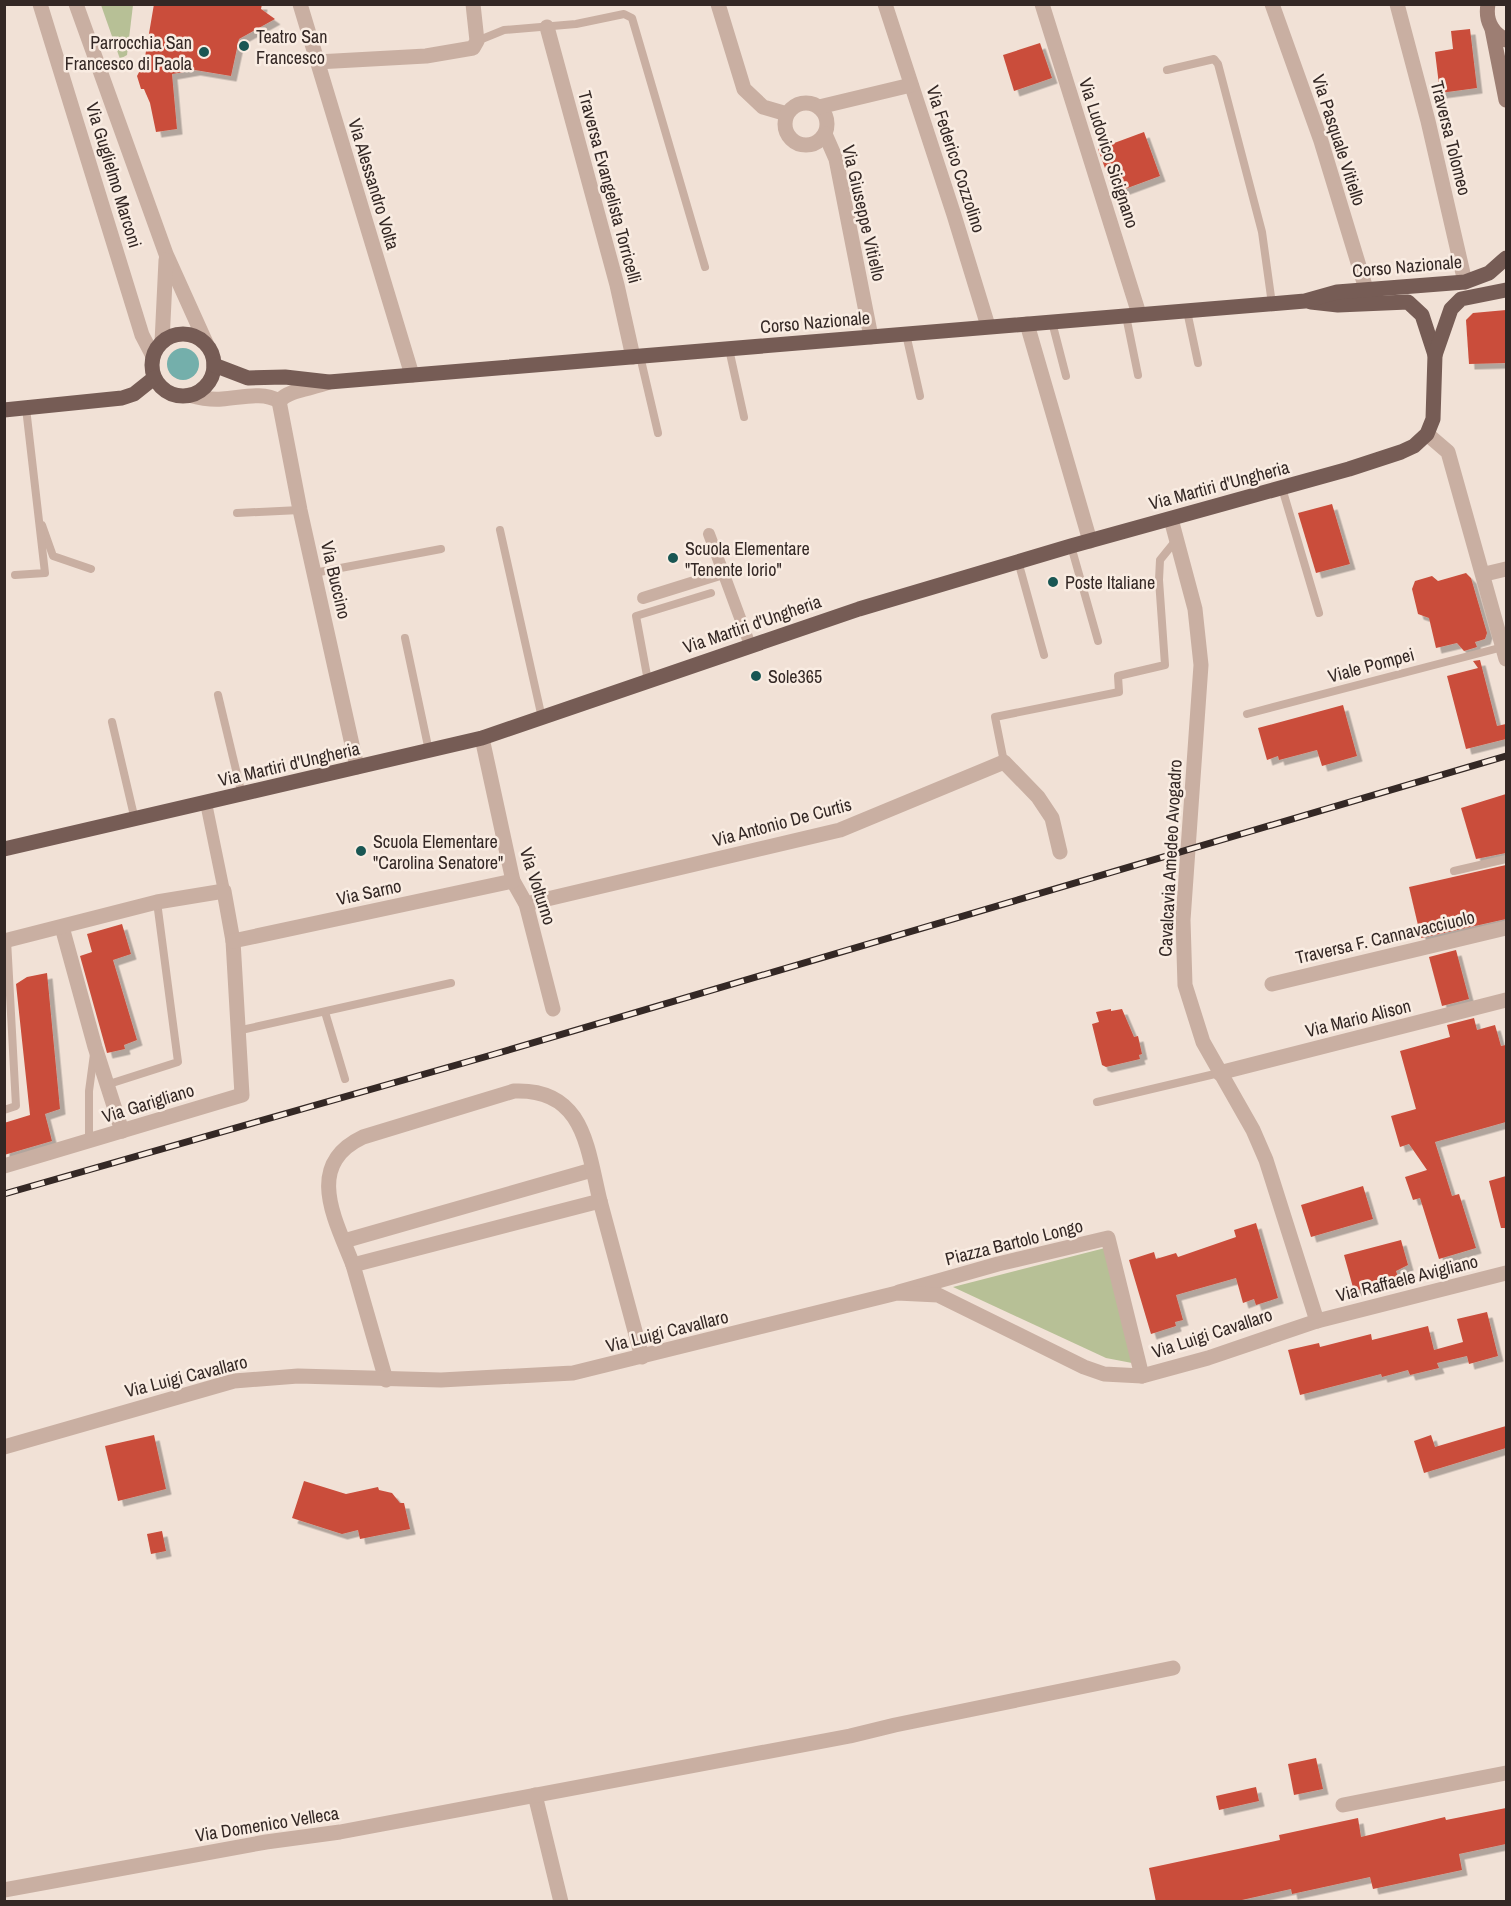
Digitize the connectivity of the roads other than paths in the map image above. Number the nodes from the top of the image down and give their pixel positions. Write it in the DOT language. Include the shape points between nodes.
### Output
graph roads {
  1 [pos="40,4"];
  2 [pos="76,4"];
  3 [pos="300,4"];
  4 [pos="473,4"];
  5 [pos="718,4"];
  6 [pos="885,4"];
  7 [pos="1042,4"];
  8 [pos="1272,4"];
  9 [pos="1396,4"];
  10 [pos="1488,4"];
  11 [pos="547,27"];
  12 [pos="1492,29"];
  13 [pos="1506,40"];
  14 [pos="477,41"];
  15 [pos="317,62"];
  16 [pos="1167,70"];
  17 [pos="911,84"];
  18 [pos="1506,100"];
  19 [pos="819,107"];
  20 [pos="787,114"];
  21 [pos="825,134"];
  22 [pos="166,255"];
  23 [pos="1506,258"];
  24 [pos="705,267"];
  25 [pos="1465,282"];
  26 [pos="1366,289"];
  27 [pos="1506,290"];
  28 [pos="1305,301"];
  29 [pos="1272,304"];
  30 [pos="1187,311"];
  31 [pos="1132,315"];
  32 [pos="1052,322"];
  33 [pos="1027,324"];
  34 [pos="988,326"];
  35 [pos="906,334"];
  36 [pos="871,337"];
  37 [pos="162,342"];
  38 [pos="207,345"];
  39 [pos="729,349"];
  40 [pos="1435,355"];
  41 [pos="153,356"];
  42 [pos="637,357"];
  43 [pos="1198,363"];
  44 [pos="214,365"];
  45 [pos="412,375"];
  46 [pos="1138,375"];
  47 [pos="1066,376"];
  48 [pos="154,378"];
  49 [pos="329,382"];
  50 [pos="189,396"];
  51 [pos="920,396"];
  52 [pos="279,401"];
  53 [pos="26,408"];
  54 [pos="4,410"];
  55 [pos="744,417"];
  56 [pos="658,433"];
  57 [pos="1427,434"];
  58 [pos="1282,488"];
  59 [pos="300,510"];
  60 [pos="237,513"];
  61 [pos="39,519"];
  62 [pos="1172,519"];
  63 [pos="501,530"];
  64 [pos="709,534"];
  65 [pos="1177,539"];
  66 [pos="1090,541"];
  67 [pos="1071,546"];
  68 [pos="441,549"];
  69 [pos="1018,561"];
  70 [pos="91,569"];
  71 [pos="1506,570"];
  72 [pos="314,573"];
  73 [pos="723,573"];
  74 [pos="1485,574"];
  75 [pos="15,575"];
  76 [pos="711,593"];
  77 [pos="643,598"];
  78 [pos="1319,614"];
  79 [pos="405,639"];
  80 [pos="1098,641"];
  81 [pos="750,645"];
  82 [pos="1505,653"];
  83 [pos="1044,655"];
  84 [pos="648,681"];
  85 [pos="218,695"];
  86 [pos="1247,714"];
  87 [pos="542,718"];
  88 [pos="112,722"];
  89 [pos="482,738"];
  90 [pos="429,751"];
  91 [pos="1004,762"];
  92 [pos="357,767"];
  93 [pos="242,795"];
  94 [pos="206,803"];
  95 [pos="135,820"];
  96 [pos="4,849"];
  97 [pos="1060,852"];
  98 [pos="1506,859"];
  99 [pos="1454,871"];
  100 [pos="513,881"];
  101 [pos="224,891"];
  102 [pos="157,902"];
  103 [pos="526,904"];
  104 [pos="62,927"];
  105 [pos="1506,928"];
  106 [pos="5,937"];
  107 [pos="233,941"];
  108 [pos="451,983"];
  109 [pos="1272,984"];
  110 [pos="1506,1000"];
  111 [pos="553,1010"];
  112 [pos="325,1012"];
  113 [pos="237,1031"];
  114 [pos="95,1047"];
  115 [pos="1219,1073"];
  116 [pos="345,1079"];
  117 [pos="106,1084"];
  118 [pos="1097,1102"];
  119 [pos="4,1110"];
  120 [pos="122,1131"];
  121 [pos="89,1142"];
  122 [pos="4,1166"];
  123 [pos="592,1170"];
  124 [pos="600,1201"];
  125 [pos="344,1240"];
  126 [pos="353,1264"];
  127 [pos="1506,1274"];
  128 [pos="897,1293"];
  129 [pos="1317,1321"];
  130 [pos="642,1357"];
  131 [pos="1142,1376"];
  132 [pos="386,1380"];
  133 [pos="4,1447"];
  134 [pos="1173,1668"];
  135 [pos="1506,1773"];
  136 [pos="535,1795"];
  137 [pos="1343,1805"];
  138 [pos="4,1890"];
  139 [pos="561,1902"];
  1 -- 41 [label="street, Via Guglielmo Marconi" via="142,335"];
  2 -- 22 [label="street"];
  3 -- 15 [label="street, Via Alessandro Volta"];
  4 -- 14 [label="street"];
  5 -- 20 [label="street" via="744,89 762,106"];
  6 -- 17 [label="street, Via Federico Cozzolino"];
  7 -- 31 [label="street, Via Ludovico Sicignano"];
  8 -- 26 [label="street, Via Pasquale Vitiello" via="1321,141"];
  9 -- 25 [label="street, Traversa Tolomeo"];
  10 -- 12 [label="main road"];
  11 -- 14 [label="lane" via="504,30"];
  11 -- 24 [label="lane" via="624,14 632,18"];
  11 -- 42 [label="street, Traversa Evangelista Torricelli"];
  12 -- 13 [label="main road"];
  12 -- 18 [label="main road"];
  14 -- 15 [label="street" via="472,48 426,56"];
  15 -- 45 [label="street, Via Alessandro Volta"];
  16 -- 29 [label="lane" via="1214,59 1218,64 1262,232"];
  17 -- 19 [label="street"];
  17 -- 34 [label="street, Via Federico Cozzolino"];
  19 -- 20 [label="street" via="798,104"];
  19 -- 21 [label="street, Via Giuseppe Vitiello" via="828,123"];
  20 -- 21 [label="street, Via Giuseppe Vitiello" via="785,128 793,141 807,145"];
  21 -- 36 [label="street, Via Giuseppe Vitiello" via="836,159"];
  22 -- 37 [label="street"];
  22 -- 38 [label="street"];
  23 -- 25 [label="main road, Corso Nazionale" via="1489,273"];
  25 -- 26 [label="main road, Corso Nazionale"];
  26 -- 28 [label="main road, Corso Nazionale"];
  27 -- 40 [label="main road, Corso Nazionale" via="1455,303"];
  28 -- 29 [label="main road, Corso Nazionale"];
  28 -- 40 [label="main road, Corso Nazionale" via="1338,305 1408,302 1422,315"];
  29 -- 30 [label="main road, Corso Nazionale"];
  30 -- 31 [label="main road, Corso Nazionale"];
  30 -- 43 [label="lane"];
  31 -- 32 [label="main road, Corso Nazionale"];
  31 -- 46 [label="lane"];
  32 -- 33 [label="main road, Corso Nazionale"];
  32 -- 47 [label="lane"];
  33 -- 34 [label="main road, Corso Nazionale"];
  33 -- 66 [label="street"];
  34 -- 35 [label="main road, Corso Nazionale"];
  35 -- 36 [label="main road, Corso Nazionale"];
  35 -- 51 [label="lane"];
  36 -- 39 [label="main road, Corso Nazionale"];
  37 -- 38 [label="main road" via="171,336 190,335"];
  37 -- 41 [label="main road"];
  38 -- 44 [label="main road"];
  39 -- 42 [label="main road, Corso Nazionale"];
  39 -- 55 [label="lane"];
  40 -- 57 [label="main road" via="1435,408"];
  41 -- 48 [label="main road"];
  42 -- 45 [label="main road, Corso Nazionale"];
  42 -- 56 [label="lane"];
  44 -- 49 [label="main road, Corso Nazionale" via="249,378 285,376"];
  44 -- 50 [label="main road" via="207,385"];
  45 -- 49 [label="main road, Corso Nazionale"];
  48 -- 50 [label="main road" via="168,392"];
  48 -- 53 [label="main road" via="122,398"];
  49 -- 52 [label="street, Corso Nazionale" via="291,393"];
  50 -- 52 [label="street" via="270,396"];
  52 -- 59 [label="street, Via Buccino"];
  53 -- 54 [label="main road"];
  53 -- 61 [label="lane"];
  57 -- 58 [label="main road, Via Martiri d'Ungheria" via="1401,452"];
  57 -- 74 [label="street" via="1448,452"];
  58 -- 62 [label="main road, Via Martiri d'Ungheria"];
  58 -- 78 [label="lane"];
  59 -- 60 [label="lane"];
  59 -- 72 [label="street, Via Buccino"];
  61 -- 70 [label="lane" via="53,556"];
  61 -- 75 [label="lane" via="45,573"];
  62 -- 65 [label="street, Cavalcavia Amedeo Avogadro"];
  62 -- 66 [label="main road, Via Martiri d'Ungheria"];
  63 -- 87 [label="lane"];
  64 -- 73 [label="street"];
  65 -- 91 [label="lane" via="1160,560 1166,665 1118,676 1119,692 995,717"];
  65 -- 115 [label="street, Cavalcavia Amedeo Avogadro" via="1195,609 1201,665 1182,944 1185,985 1196,1024"];
  66 -- 67 [label="main road, Via Martiri d'Ungheria"];
  67 -- 69 [label="main road, Via Martiri d'Ungheria"];
  67 -- 80 [label="lane"];
  68 -- 72 [label="lane"];
  69 -- 81 [label="main road, Via Martiri d'Ungheria"];
  69 -- 83 [label="lane"];
  71 -- 74 [label="street"];
  72 -- 92 [label="street, Via Buccino"];
  73 -- 77 [label="street"];
  73 -- 81 [label="street"];
  74 -- 82 [label="street"];
  76 -- 84 [label="lane" via="636,616"];
  79 -- 90 [label="lane"];
  81 -- 84 [label="main road, Via Martiri d'Ungheria"];
  82 -- 86 [label="lane, Viale Pompei"];
  84 -- 87 [label="main road, Via Martiri d'Ungheria"];
  85 -- 93 [label="lane"];
  87 -- 89 [label="main road, Via Martiri d'Ungheria"];
  88 -- 95 [label="lane"];
  89 -- 90 [label="main road, Via Martiri d'Ungheria"];
  89 -- 100 [label="street, Via Volturno"];
  90 -- 92 [label="main road, Via Martiri d'Ungheria"];
  91 -- 97 [label="street" via="1038,796 1052,818"];
  91 -- 103 [label="street, Via Antonio De Curtis" via="840,830"];
  92 -- 93 [label="main road, Via Martiri d'Ungheria"];
  93 -- 94 [label="main road, Via Martiri d'Ungheria"];
  94 -- 95 [label="main road, Via Martiri d'Ungheria"];
  94 -- 101 [label="street"];
  95 -- 96 [label="main road, Via Martiri d'Ungheria"];
  98 -- 99 [label="lane"];
  100 -- 103 [label="street, Via Volturno"];
  100 -- 107 [label="street, Via Sarno"];
  101 -- 102 [label="street"];
  101 -- 107 [label="street"];
  102 -- 104 [label="street"];
  102 -- 117 [label="lane" via="178,1062"];
  103 -- 111 [label="street, Via Volturno"];
  104 -- 106 [label="street"];
  104 -- 114 [label="street"];
  105 -- 109 [label="street, Traversa F. Cannavacciuolo"];
  106 -- 119 [label="lane" via="16,1106"];
  107 -- 113 [label="street"];
  108 -- 112 [label="lane"];
  110 -- 115 [label="street, Via Mario Alison"];
  112 -- 113 [label="lane"];
  112 -- 116 [label="lane"];
  113 -- 120 [label="street, Via Garigliano" via="242,1095"];
  114 -- 117 [label="street"];
  114 -- 121 [label="lane"];
  115 -- 118 [label="lane"];
  115 -- 129 [label="street, Cavalcavia Amedeo Avogadro" via="1266,1160"];
  117 -- 120 [label="street"];
  120 -- 121 [label="street, Via Garigliano"];
  121 -- 122 [label="street, Via Garigliano"];
  123 -- 124 [label="street"];
  123 -- 125 [label="street"];
  123 -- 125 [label="street" via="579,1122 567,1107 552,1096 533,1090 514,1091 348,1144 336,1156 327,1188"];
  124 -- 126 [label="street"];
  124 -- 130 [label="street"];
  125 -- 126 [label="street"];
  126 -- 132 [label="street"];
  127 -- 129 [label="street, Via Raffaele Avigliano"];
  128 -- 130 [label="street, Via Luigi Cavallaro"];
  128 -- 131 [label="street, Via Luigi Cavallaro" via="938,1296 1084,1367 1104,1374"];
  128 -- 131 [label="street, Piazza Bartolo Longo" via="1108,1238"];
  129 -- 131 [label="street, Via Luigi Cavallaro"];
  130 -- 132 [label="street, Via Luigi Cavallaro" via="549,1375"];
  132 -- 133 [label="street, Via Luigi Cavallaro" via="298,1376 234,1382"];
  134 -- 136 [label="street, Via Domenico Velleca" via="850,1736"];
  135 -- 137 [label="street"];
  136 -- 138 [label="street, Via Domenico Velleca"];
  136 -- 139 [label="street"];
}
